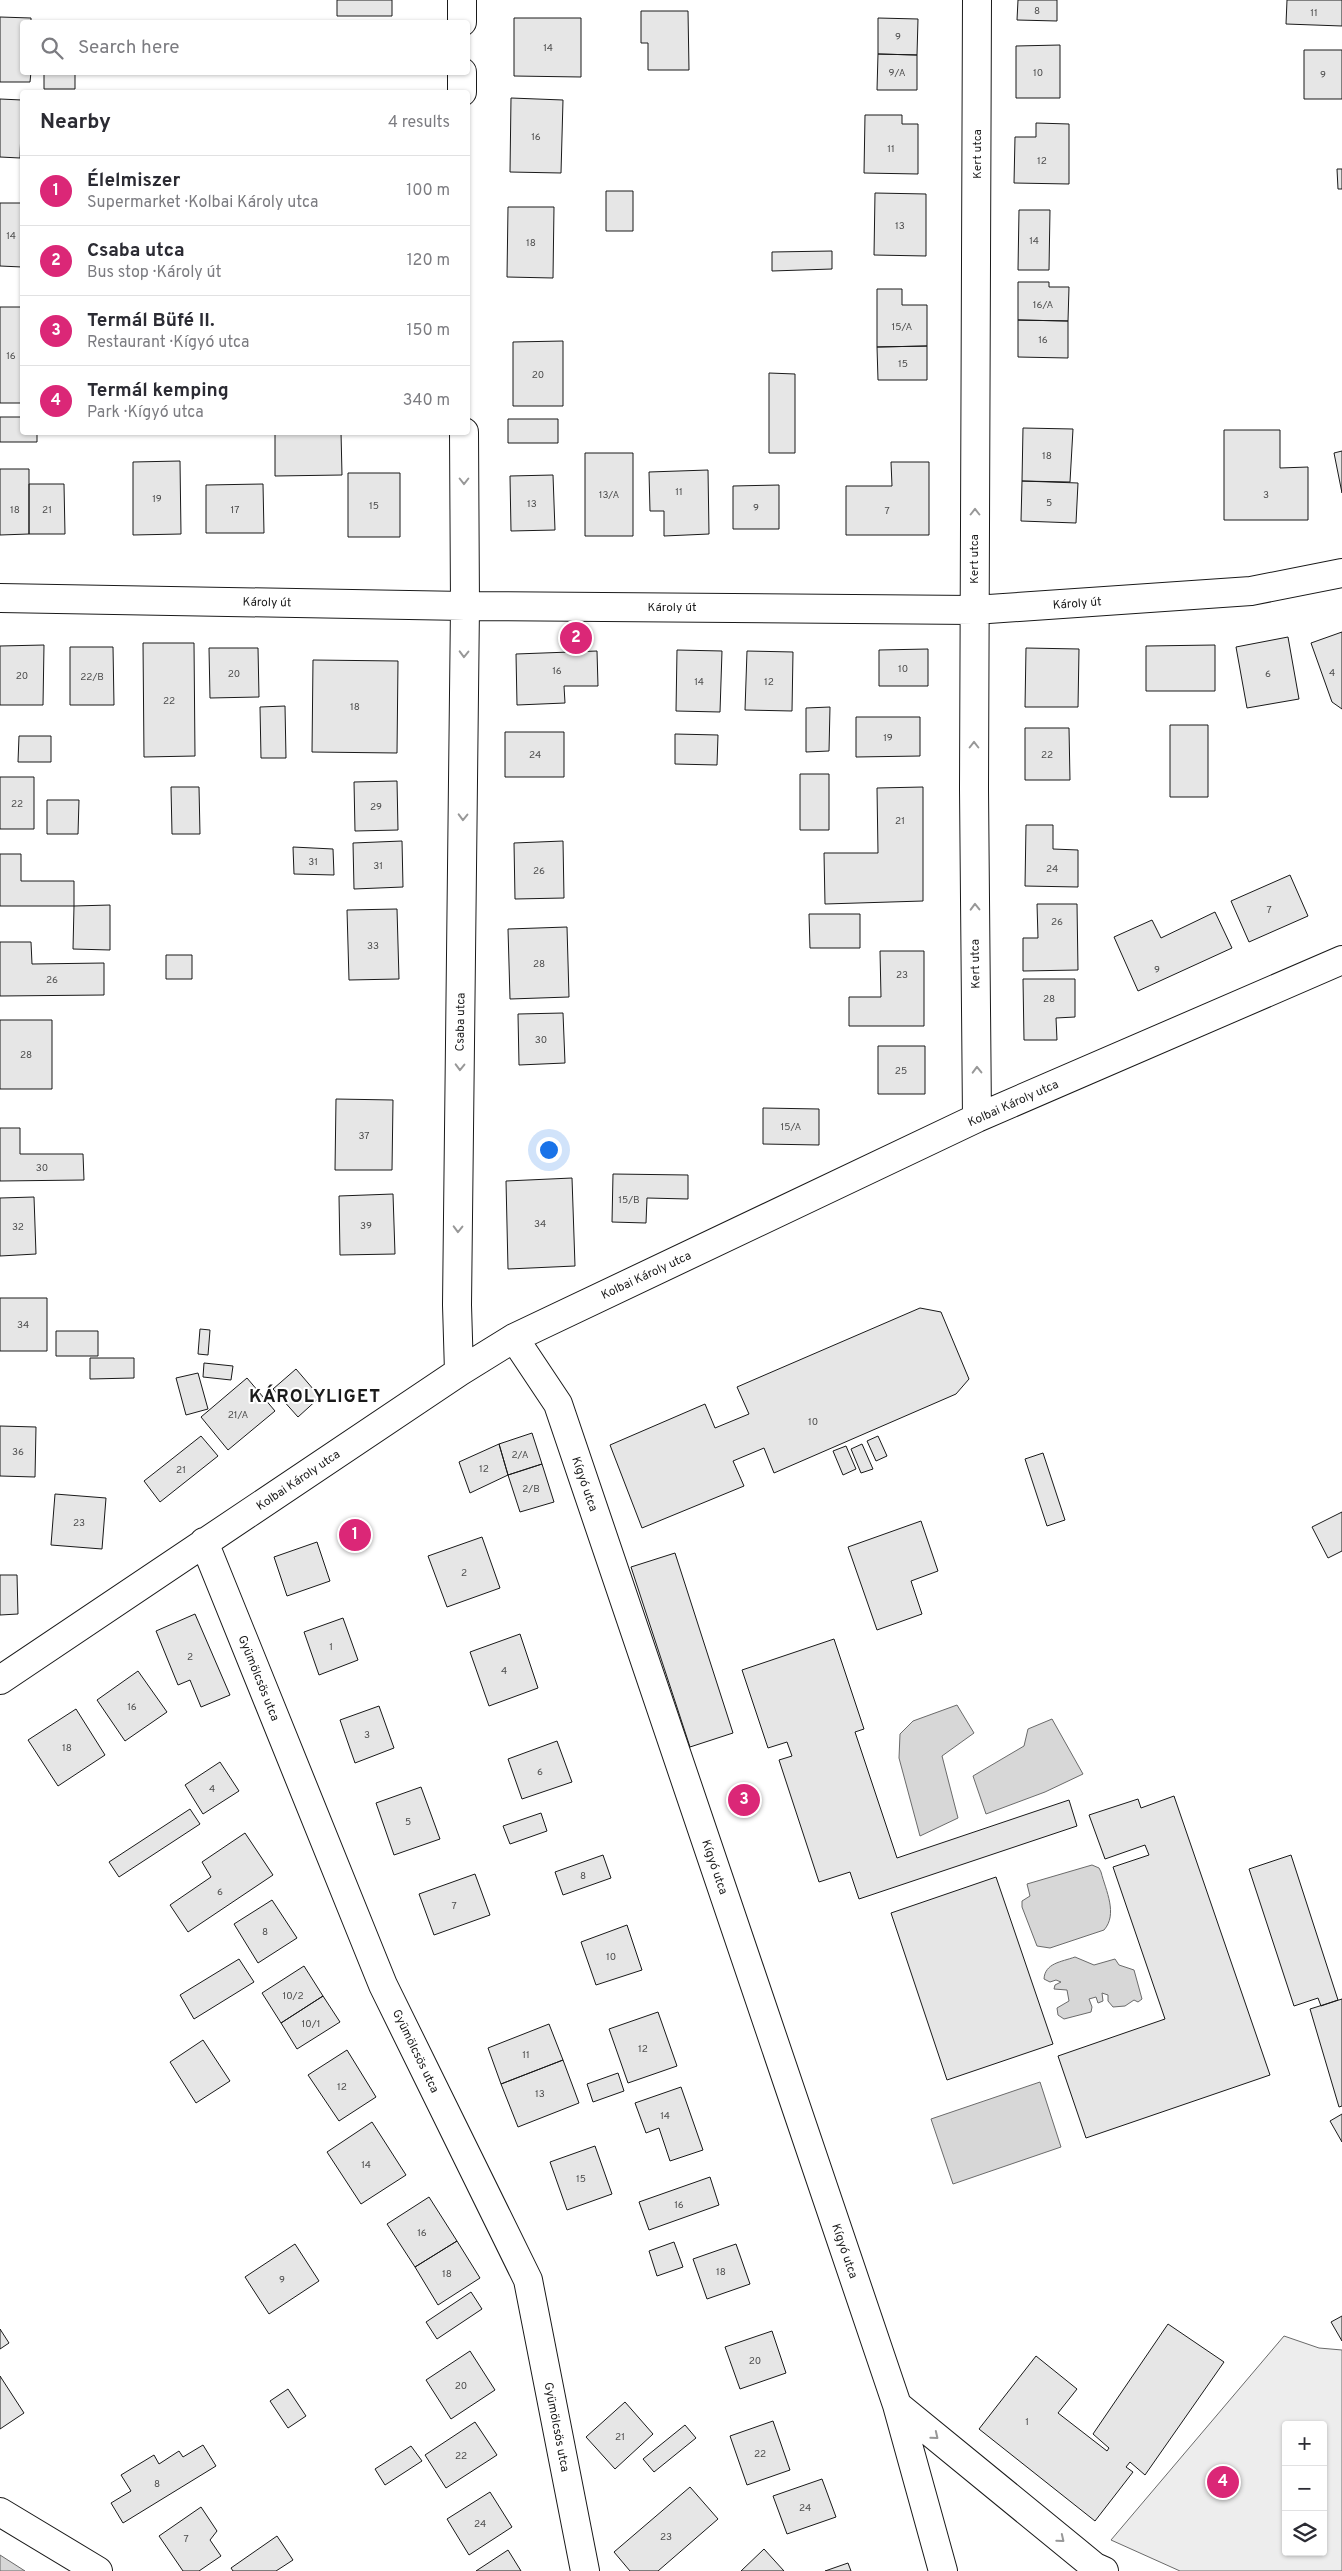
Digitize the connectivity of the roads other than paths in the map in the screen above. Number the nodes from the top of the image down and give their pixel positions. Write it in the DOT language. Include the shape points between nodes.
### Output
graph roads {
  1 [pos="462,0"];
  2 [pos="977,0"];
  3 [pos="462,20"];
  4 [pos="462,75"];
  5 [pos="462,90"];
  6 [pos="464,435"];
  7 [pos="1342,573"];
  8 [pos="0,598"];
  9 [pos="465,606"];
  10 [pos="974,610"];
  11 [pos="1342,960"];
  12 [pos="977,1118"];
  13 [pos="514,1338"];
  14 [pos="459,1372"];
  15 [pos="204,1542"];
  16 [pos="0,1680"];
  17 [pos="897,2406"];
  18 [pos="0,2512"];
  19 [pos="1097,2570"];
  20 [pos="98,2571"];
  21 [pos="585,2571"];
  22 [pos="943,2571"];
  1 -- 3 [label="street"];
  10 -- 2 [label="street, Kert utca, one-way"];
  4 -- 5 [label="street"];
  6 -- 9 [label="street, Csaba utca, one-way"];
  7 -- 10 [label="street, Károly út" via="1251,591"];
  8 -- 9 [label="street, Károly út"];
  9 -- 10 [label="street, Károly út"];
  9 -- 14 [label="street, Csaba utca, one-way" via="457,1305"];
  12 -- 10 [label="street, Kert utca, one-way"];
  11 -- 12 [label="street, Kolbai Károly utca"];
  12 -- 13 [label="street, Kolbai Károly utca"];
  13 -- 14 [label="street, Kolbai Károly utca"];
  13 -- 17 [label="street, Kígyó utca" via="558,1404"];
  14 -- 15 [label="street, Kolbai Károly utca"];
  15 -- 16 [label="street, Kolbai Károly utca"];
  15 -- 21 [label="street, Gyümölcsös utca" via="383,1985 528,2280"];
  17 -- 19 [label="street, one-way"];
  17 -- 22 [label="street, Kígyó utca"];
  18 -- 20 [label="street"];
}
